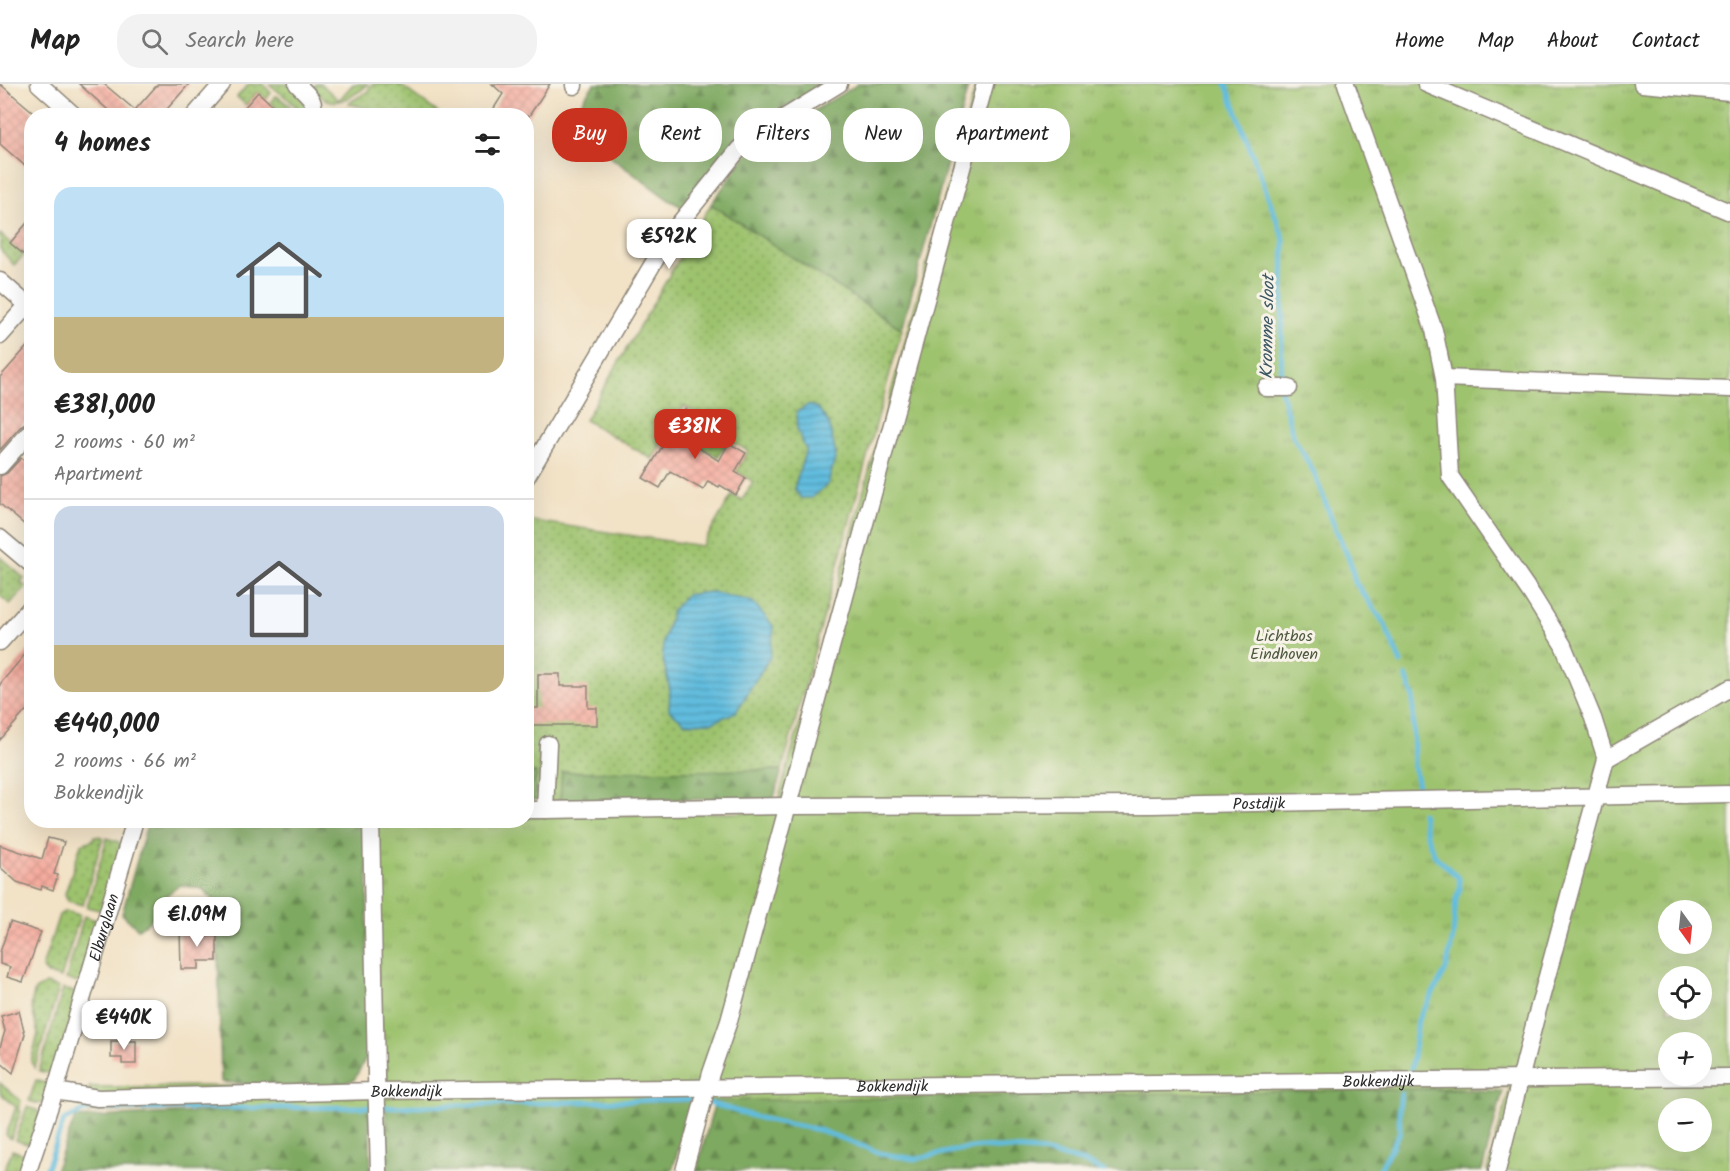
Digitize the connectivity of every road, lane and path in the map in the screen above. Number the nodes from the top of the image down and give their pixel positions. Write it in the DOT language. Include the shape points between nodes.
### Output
graph roads {
  1 [pos="39,84"];
  2 [pos="222,84"];
  3 [pos="297,84"];
  4 [pos="839,84"];
  5 [pos="985,84"];
  6 [pos="1346,84"];
  7 [pos="1426,84"];
  8 [pos="1642,84"];
  9 [pos="1730,92"];
  10 [pos="66,108"];
  11 [pos="201,108"];
  12 [pos="314,108"];
  13 [pos="1730,212"];
  14 [pos="0,281"];
  15 [pos="24,300"];
  16 [pos="24,311"];
  17 [pos="0,336"];
  18 [pos="1444,378"];
  19 [pos="1730,389"];
  20 [pos="24,439"];
  21 [pos="534,464"];
  22 [pos="0,466"];
  23 [pos="0,538"];
  24 [pos="24,558"];
  25 [pos="24,615"];
  26 [pos="0,642"];
  27 [pos="1730,688"];
  28 [pos="548,744"];
  29 [pos="1606,759"];
  30 [pos="1730,794"];
  31 [pos="1597,797"];
  32 [pos="788,806"];
  33 [pos="534,810"];
  34 [pos="545,810"];
  35 [pos="133,828"];
  36 [pos="371,828"];
  37 [pos="1730,1077"];
  38 [pos="1520,1079"];
  39 [pos="707,1087"];
  40 [pos="55,1091"];
  41 [pos="376,1091"];
  42 [pos="28,1171"];
  43 [pos="379,1171"];
  44 [pos="684,1171"];
  45 [pos="1497,1171"];
  1 -- 10 [label="street"];
  2 -- 11 [label="street"];
  3 -- 12 [label="street" via="312,100"];
  4 -- 21 [label="street" via="739,149 670,235"];
  5 -- 32 [label="street"];
  6 -- 18 [label="street" via="1434,330"];
  7 -- 13 [label="street"];
  8 -- 9 [label="street"];
  14 -- 15 [label="street"];
  16 -- 17 [label="street"];
  18 -- 19 [label="street"];
  18 -- 29 [label="street" via="1450,476 1563,645"];
  20 -- 22 [label="street"];
  23 -- 24 [label="street"];
  25 -- 26 [label="street"];
  27 -- 29 [label="street"];
  28 -- 34 [label="street"];
  29 -- 31 [label="street"];
  30 -- 31 [label="street, Postdijk"];
  31 -- 32 [label="street, Postdijk" via="1153,805"];
  31 -- 38 [label="street"];
  32 -- 34 [label="street, Postdijk"];
  32 -- 39 [label="street"];
  33 -- 34 [label="street, Postdijk"];
  35 -- 40 [label="street, Elburglaan"];
  36 -- 41 [label="street"];
  37 -- 38 [label="street, Bokkendijk"];
  38 -- 39 [label="street, Bokkendijk"];
  38 -- 45 [label="street"];
  39 -- 41 [label="street, Bokkendijk"];
  39 -- 44 [label="street"];
  40 -- 41 [label="street, Bokkendijk" via="98,1098"];
  40 -- 42 [label="street, Elburglaan"];
  41 -- 43 [label="street"];
}
